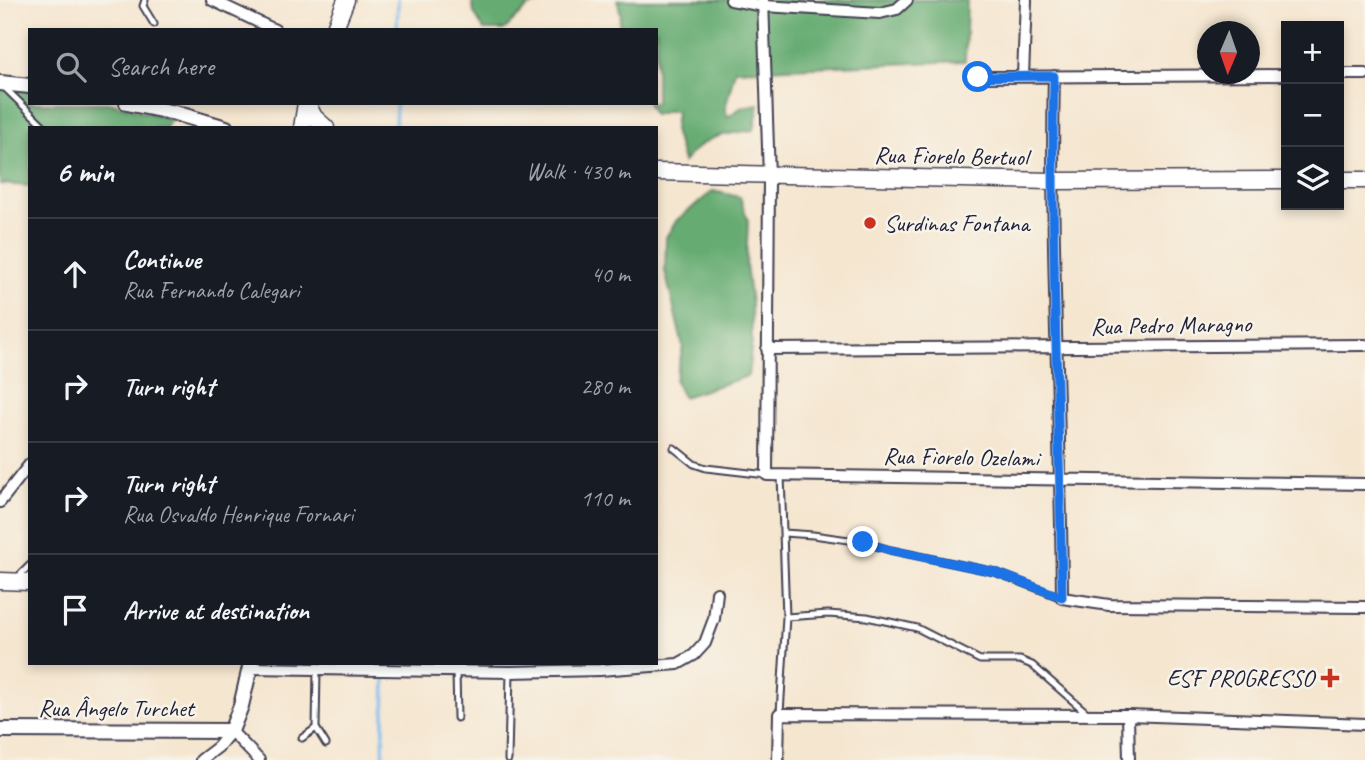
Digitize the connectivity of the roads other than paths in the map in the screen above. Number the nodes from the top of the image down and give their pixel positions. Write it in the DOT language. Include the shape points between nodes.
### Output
graph roads {
  1 [pos="145,0"];
  2 [pos="212,0"];
  3 [pos="346,0"];
  4 [pos="731,0"];
  5 [pos="907,0"];
  6 [pos="1026,0"];
  7 [pos="764,3"];
  8 [pos="154,24"];
  9 [pos="271,28"];
  10 [pos="335,28"];
  11 [pos="1344,74"];
  12 [pos="1365,74"];
  13 [pos="1281,75"];
  14 [pos="1023,76"];
  15 [pos="1054,76"];
  16 [pos="978,77"];
  17 [pos="0,83"];
  18 [pos="28,86"];
  19 [pos="137,105"];
  20 [pos="307,105"];
  21 [pos="308,105"];
  22 [pos="44,126"];
  23 [pos="219,126"];
  24 [pos="302,126"];
  25 [pos="324,126"];
  26 [pos="658,173"];
  27 [pos="769,177"];
  28 [pos="1281,180"];
  29 [pos="1344,180"];
  30 [pos="1365,180"];
  31 [pos="1051,181"];
  32 [pos="1365,345"];
  33 [pos="1057,348"];
  34 [pos="767,349"];
  35 [pos="674,448"];
  36 [pos="28,467"];
  37 [pos="767,475"];
  38 [pos="781,475"];
  39 [pos="1061,479"];
  40 [pos="1365,484"];
  41 [pos="0,502"];
  42 [pos="784,534"];
  43 [pos="28,567"];
  44 [pos="15,582"];
  45 [pos="717,593"];
  46 [pos="1062,597"];
  47 [pos="1365,607"];
  48 [pos="786,617"];
  49 [pos="251,666"];
  50 [pos="317,669"];
  51 [pos="456,671"];
  52 [pos="510,672"];
  53 [pos="779,714"];
  54 [pos="1090,715"];
  55 [pos="1128,715"];
  56 [pos="457,718"];
  57 [pos="1365,724"];
  58 [pos="316,728"];
  59 [pos="0,730"];
  60 [pos="231,731"];
  61 [pos="302,737"];
  62 [pos="326,744"];
  63 [pos="201,760"];
  64 [pos="258,760"];
  65 [pos="508,760"];
  66 [pos="778,760"];
  67 [pos="1129,760"];
  1 -- 8 [label="lane" via="143,6"];
  2 -- 9 [label="street"];
  3 -- 10 [label="main road"];
  4 -- 7 [label="street"];
  5 -- 7 [label="street" via="897,9 880,13"];
  6 -- 14 [label="street"];
  7 -- 27 [label="street"];
  11 -- 12 [label="street"];
  13 -- 15 [label="street"];
  14 -- 15 [label="street"];
  14 -- 16 [label="street"];
  15 -- 31 [label="street"];
  17 -- 18 [label="street"];
  17 -- 22 [label="lane"];
  19 -- 23 [label="street"];
  20 -- 24 [label="main road"];
  21 -- 25 [label="main road"];
  26 -- 27 [label="main road, Rua Fiorelo Bertuol"];
  27 -- 31 [label="main road, Rua Fiorelo Bertuol"];
  27 -- 34 [label="street"];
  28 -- 31 [label="main road, Rua Fiorelo Bertuol"];
  29 -- 30 [label="main road"];
  31 -- 33 [label="street"];
  32 -- 33 [label="street, Rua Pedro Maragno"];
  33 -- 34 [label="street, Rua Pedro Maragno"];
  33 -- 39 [label="street"];
  34 -- 37 [label="street"];
  35 -- 37 [label="lane" via="706,468"];
  36 -- 41 [label="street"];
  37 -- 38 [label="street, Rua Fiorelo Ozelami"];
  38 -- 39 [label="street, Rua Fiorelo Ozelami"];
  38 -- 42 [label="lane"];
  39 -- 40 [label="street, Rua Fiorelo Ozelami"];
  39 -- 46 [label="street"];
  42 -- 46 [label="lane" via="863,542 995,572"];
  42 -- 48 [label="lane"];
  43 -- 44 [label="lane"];
  45 -- 52 [label="street" via="705,643 678,664"];
  46 -- 47 [label="street" via="1109,605"];
  48 -- 53 [label="lane"];
  48 -- 54 [label="lane" via="867,617 917,628 980,660 1020,660"];
  49 -- 50 [label="street"];
  49 -- 60 [label="street"];
  50 -- 51 [label="street"];
  50 -- 58 [label="lane"];
  51 -- 52 [label="street"];
  51 -- 56 [label="lane"];
  52 -- 65 [label="lane"];
  53 -- 54 [label="street"];
  53 -- 66 [label="street"];
  54 -- 55 [label="street"];
  55 -- 57 [label="street"];
  55 -- 67 [label="street"];
  58 -- 61 [label="lane"];
  58 -- 62 [label="lane"];
  59 -- 60 [label="street, Rua Ângelo Turchet"];
  60 -- 63 [label="street"];
  60 -- 64 [label="street"];
}
